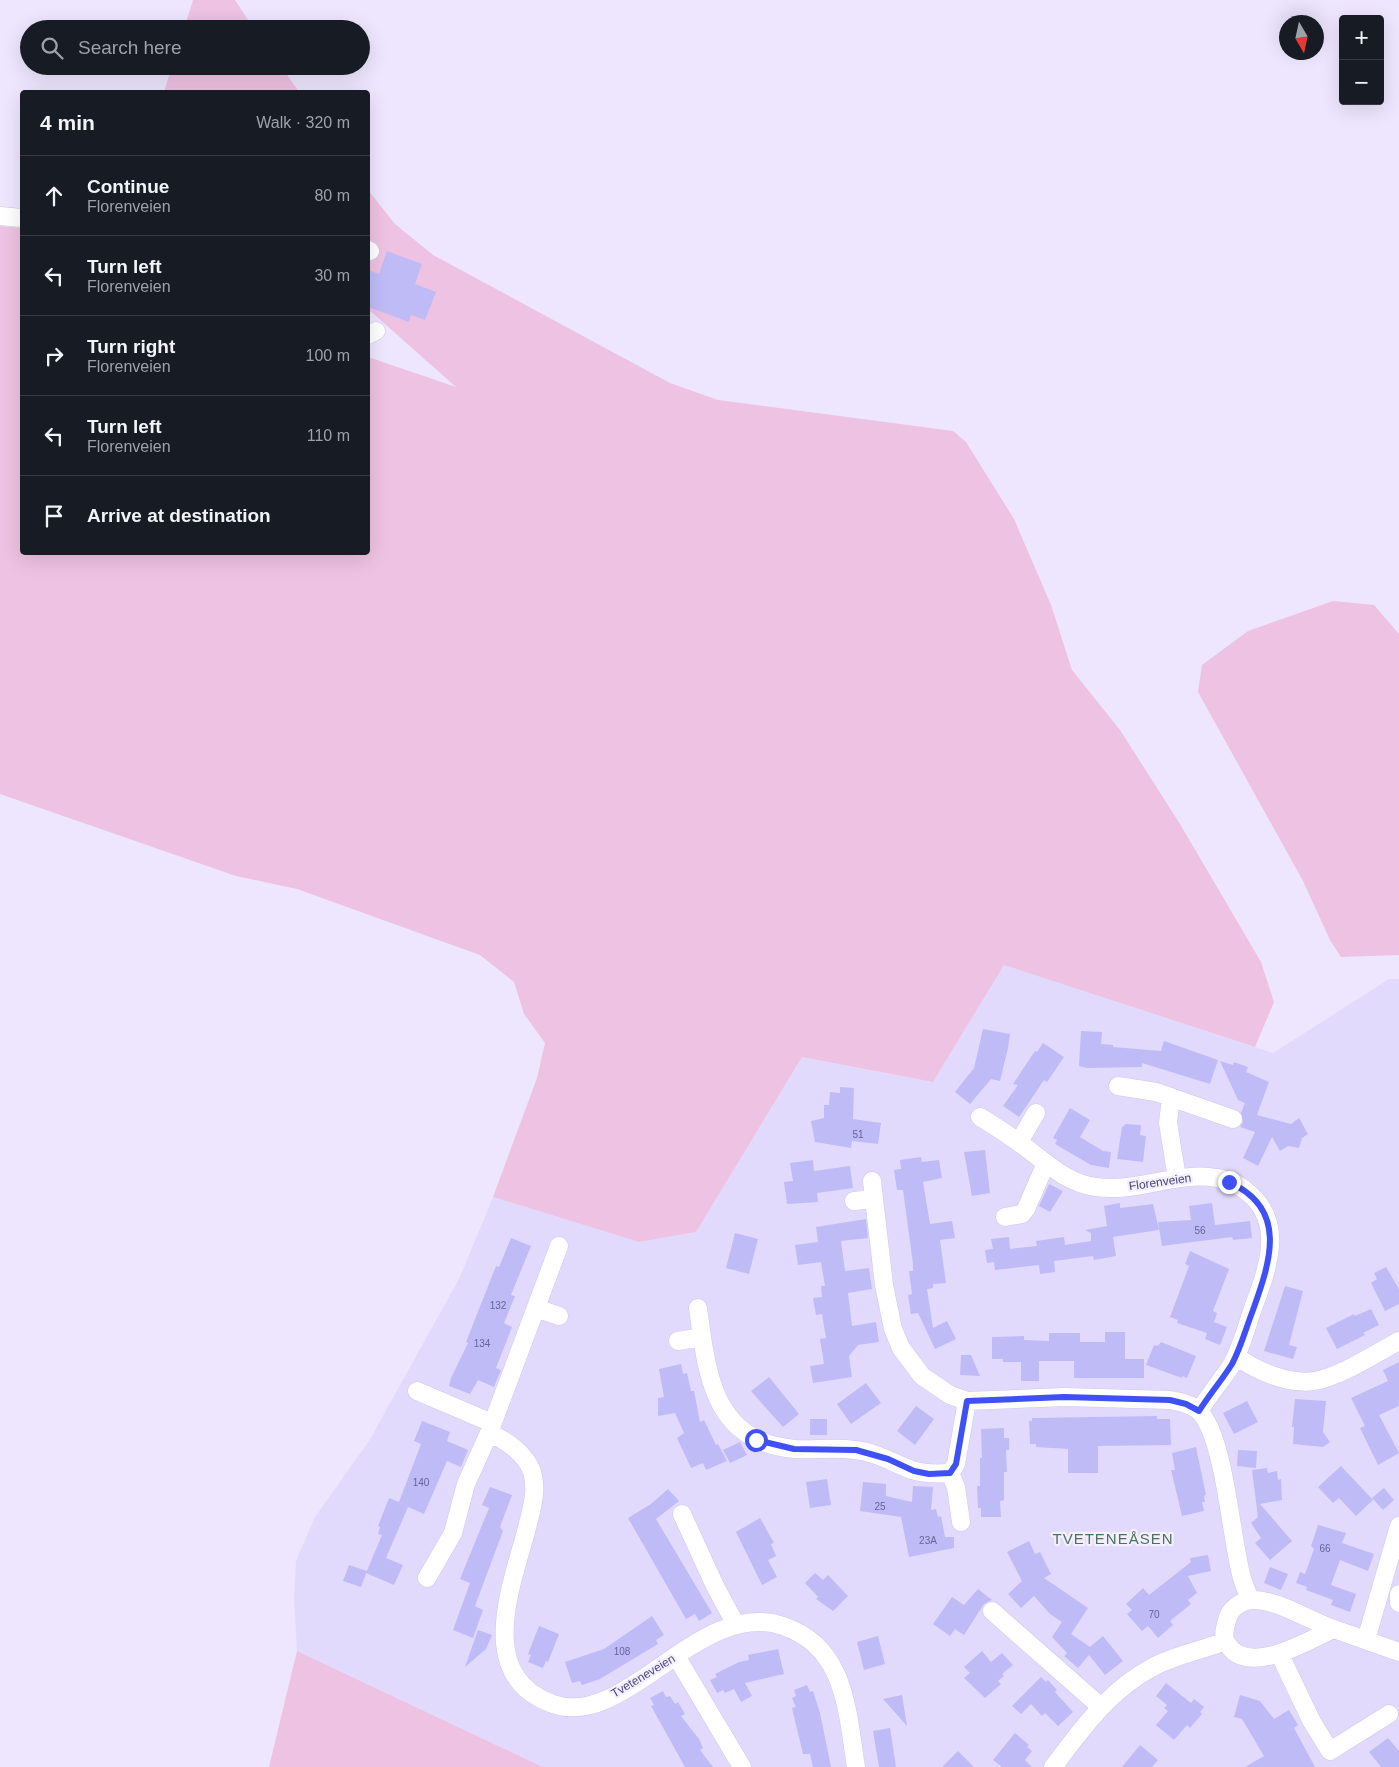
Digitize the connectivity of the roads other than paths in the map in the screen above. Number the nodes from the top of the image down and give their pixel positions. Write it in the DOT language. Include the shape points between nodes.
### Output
graph roads {
  1 [pos="0,216"];
  2 [pos="20,218"];
  3 [pos="1118,1086"];
  4 [pos="1171,1097"];
  5 [pos="1036,1113"];
  6 [pos="980,1117"];
  7 [pos="1234,1119"];
  8 [pos="1019,1142"];
  9 [pos="1046,1163"];
  10 [pos="1176,1178"];
  11 [pos="854,1201"];
  12 [pos="1005,1217"];
  13 [pos="559,1246"];
  14 [pos="536,1308"];
  15 [pos="698,1308"];
  16 [pos="558,1316"];
  17 [pos="702,1337"];
  18 [pos="678,1341"];
  19 [pos="1399,1341"];
  20 [pos="1236,1356"];
  21 [pos="417,1391"];
  22 [pos="967,1401"];
  23 [pos="1199,1411"];
  24 [pos="491,1428"];
  25 [pos="950,1473"];
  26 [pos="682,1514"];
  27 [pos="961,1522"];
  28 [pos="1399,1526"];
  29 [pos="427,1578"];
  30 [pos="1399,1594"];
  31 [pos="1250,1599"];
  32 [pos="1399,1603"];
  33 [pos="992,1611"];
  34 [pos="736,1625"];
  35 [pos="1333,1629"];
  36 [pos="1366,1640"];
  37 [pos="1225,1641"];
  38 [pos="1399,1652"];
  39 [pos="1279,1653"];
  40 [pos="676,1656"];
  41 [pos="1101,1707"];
  42 [pos="1390,1714"];
  43 [pos="742,1767"];
  44 [pos="856,1767"];
  45 [pos="1053,1767"];
  1 -- 2 [label="street"];
  3 -- 4 [label="street" via="1143,1088"];
  4 -- 7 [label="street"];
  4 -- 10 [label="street" via="1168,1123"];
  5 -- 8 [label="street"];
  6 -- 8 [label="street, Florenveien"];
  8 -- 9 [label="street, Florenveien"];
  9 -- 10 [label="street, Florenveien" via="1073,1180 1096,1187 1128,1187"];
  9 -- 12 [label="street" via="1022,1214"];
  10 -- 20 [label="street, Florenveien" via="1218,1178 1243,1188 1260,1204 1269,1226 1268,1264"];
  11 -- 22 [label="street" via="873,1190 884,1284 893,1329 901,1348 922,1376 950,1395"];
  13 -- 14 [label="street"];
  14 -- 16 [label="street"];
  14 -- 24 [label="street"];
  15 -- 17 [label="street"];
  17 -- 18 [label="street"];
  17 -- 25 [label="street" via="713,1392 724,1410 756,1440 794,1449 856,1450 914,1471"];
  19 -- 20 [label="street" via="1340,1372 1313,1381 1268,1373"];
  20 -- 23 [label="street, Florenveien"];
  21 -- 24 [label="street, Tveteneveien"];
  22 -- 23 [label="street" via="1064,1397 1170,1400"];
  22 -- 25 [label="street" via="956,1464"];
  23 -- 31 [label="street" via="1210,1430 1220,1465 1242,1578"];
  24 -- 29 [label="street" via="466,1484 453,1534"];
  24 -- 40 [label="street, Tveteneveien" via="528,1462 534,1484 503,1643 513,1672 524,1687 559,1706 587,1705 611,1696"];
  25 -- 27 [label="street" via="956,1487"];
  26 -- 34 [label="street"];
  28 -- 36 [label="street"];
  30 -- 32 [label="street"];
  31 -- 35 [label="street" via="1266,1602"];
  31 -- 37 [label="street" via="1230,1612 1225,1625"];
  33 -- 41 [label="street"];
  34 -- 40 [label="street, Tveteneveien" via="714,1632"];
  34 -- 44 [label="street, Tveteneveien" via="778,1624 809,1637 819,1646 829,1658 842,1692"];
  35 -- 36 [label="street"];
  35 -- 39 [label="street"];
  36 -- 38 [label="street"];
  37 -- 39 [label="street" via="1233,1652 1250,1659"];
  37 -- 41 [label="street" via="1153,1667"];
  39 -- 42 [label="street" via="1330,1752"];
  40 -- 43 [label="street"];
  41 -- 45 [label="street"];
}
